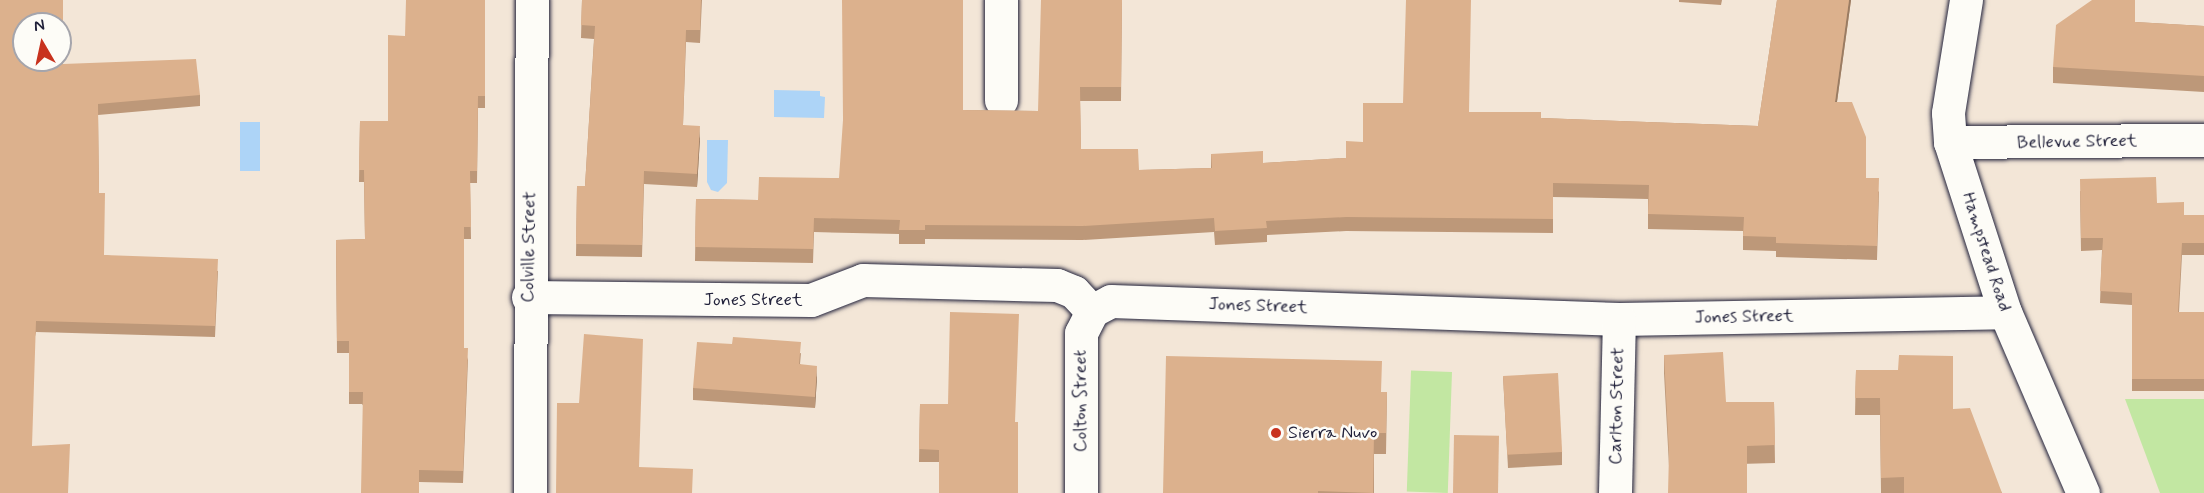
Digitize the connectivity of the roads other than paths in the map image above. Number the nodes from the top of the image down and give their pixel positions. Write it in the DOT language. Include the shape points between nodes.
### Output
graph roads {
  1 [pos="532,0"];
  2 [pos="1000,0"];
  3 [pos="1966,0"];
  4 [pos="1001,100"];
  5 [pos="2204,140"];
  6 [pos="1950,142"];
  7 [pos="528,297"];
  8 [pos="1092,311"];
  9 [pos="2005,312"];
  10 [pos="1619,319"];
  11 [pos="530,493"];
  12 [pos="1081,493"];
  13 [pos="1615,493"];
  14 [pos="2083,493"];
  1 -- 7 [label="street, Colville Street"];
  2 -- 4 [label="street"];
  3 -- 6 [label="street, Hampstead Road" via="1948,113"];
  5 -- 6 [label="street, Bellevue Street"];
  6 -- 9 [label="street, Hampstead Road"];
  7 -- 8 [label="street, Jones Street" via="811,300 863,280 1057,285 1074,292"];
  7 -- 11 [label="street, Colville Street"];
  8 -- 10 [label="street, Jones Street" via="1110,301"];
  8 -- 12 [label="street, Colton Street" via="1081,333"];
  9 -- 10 [label="street, Jones Street"];
  9 -- 14 [label="street, Hampstead Road"];
  10 -- 13 [label="street, Carlton Street"];
}
